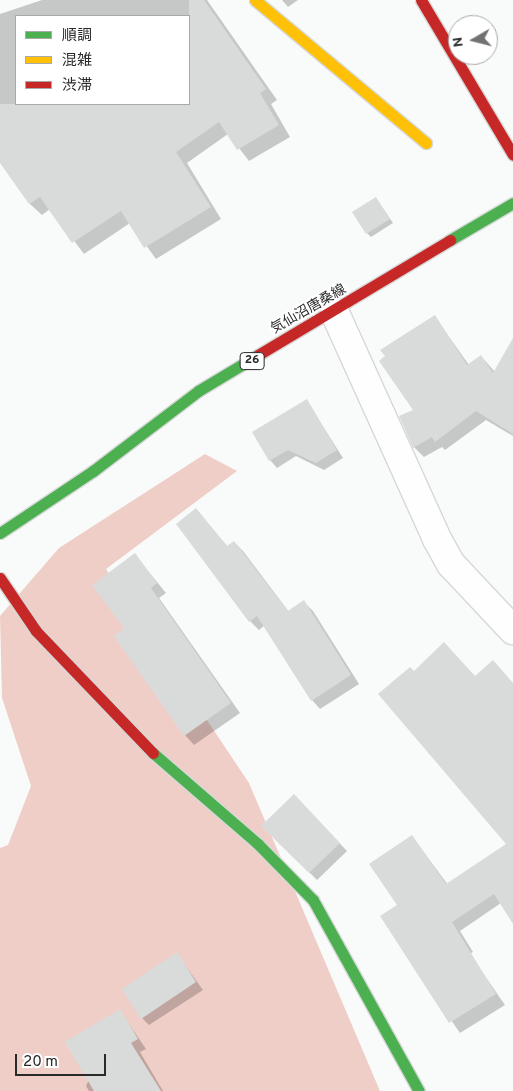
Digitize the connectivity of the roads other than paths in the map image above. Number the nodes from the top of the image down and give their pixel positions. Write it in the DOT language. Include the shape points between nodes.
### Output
graph roads {
  1 [pos="255,0"];
  2 [pos="421,0"];
  3 [pos="426,143"];
  4 [pos="513,155"];
  5 [pos="513,203"];
  6 [pos="335,313"];
  7 [pos="0,532"];
  8 [pos="0,578"];
  9 [pos="513,630"];
  10 [pos="419,1091"];
  1 -- 3 [label="street"];
  2 -- 4 [label="street"];
  5 -- 6 [label="street, 気仙沼唐桑線 / 26"];
  6 -- 7 [label="street, 気仙沼唐桑線 / 26" via="198,391 93,471"];
  6 -- 9 [label="street" via="451,564"];
  8 -- 10 [label="street" via="36,631 127,731 258,844 312,900"];
}
